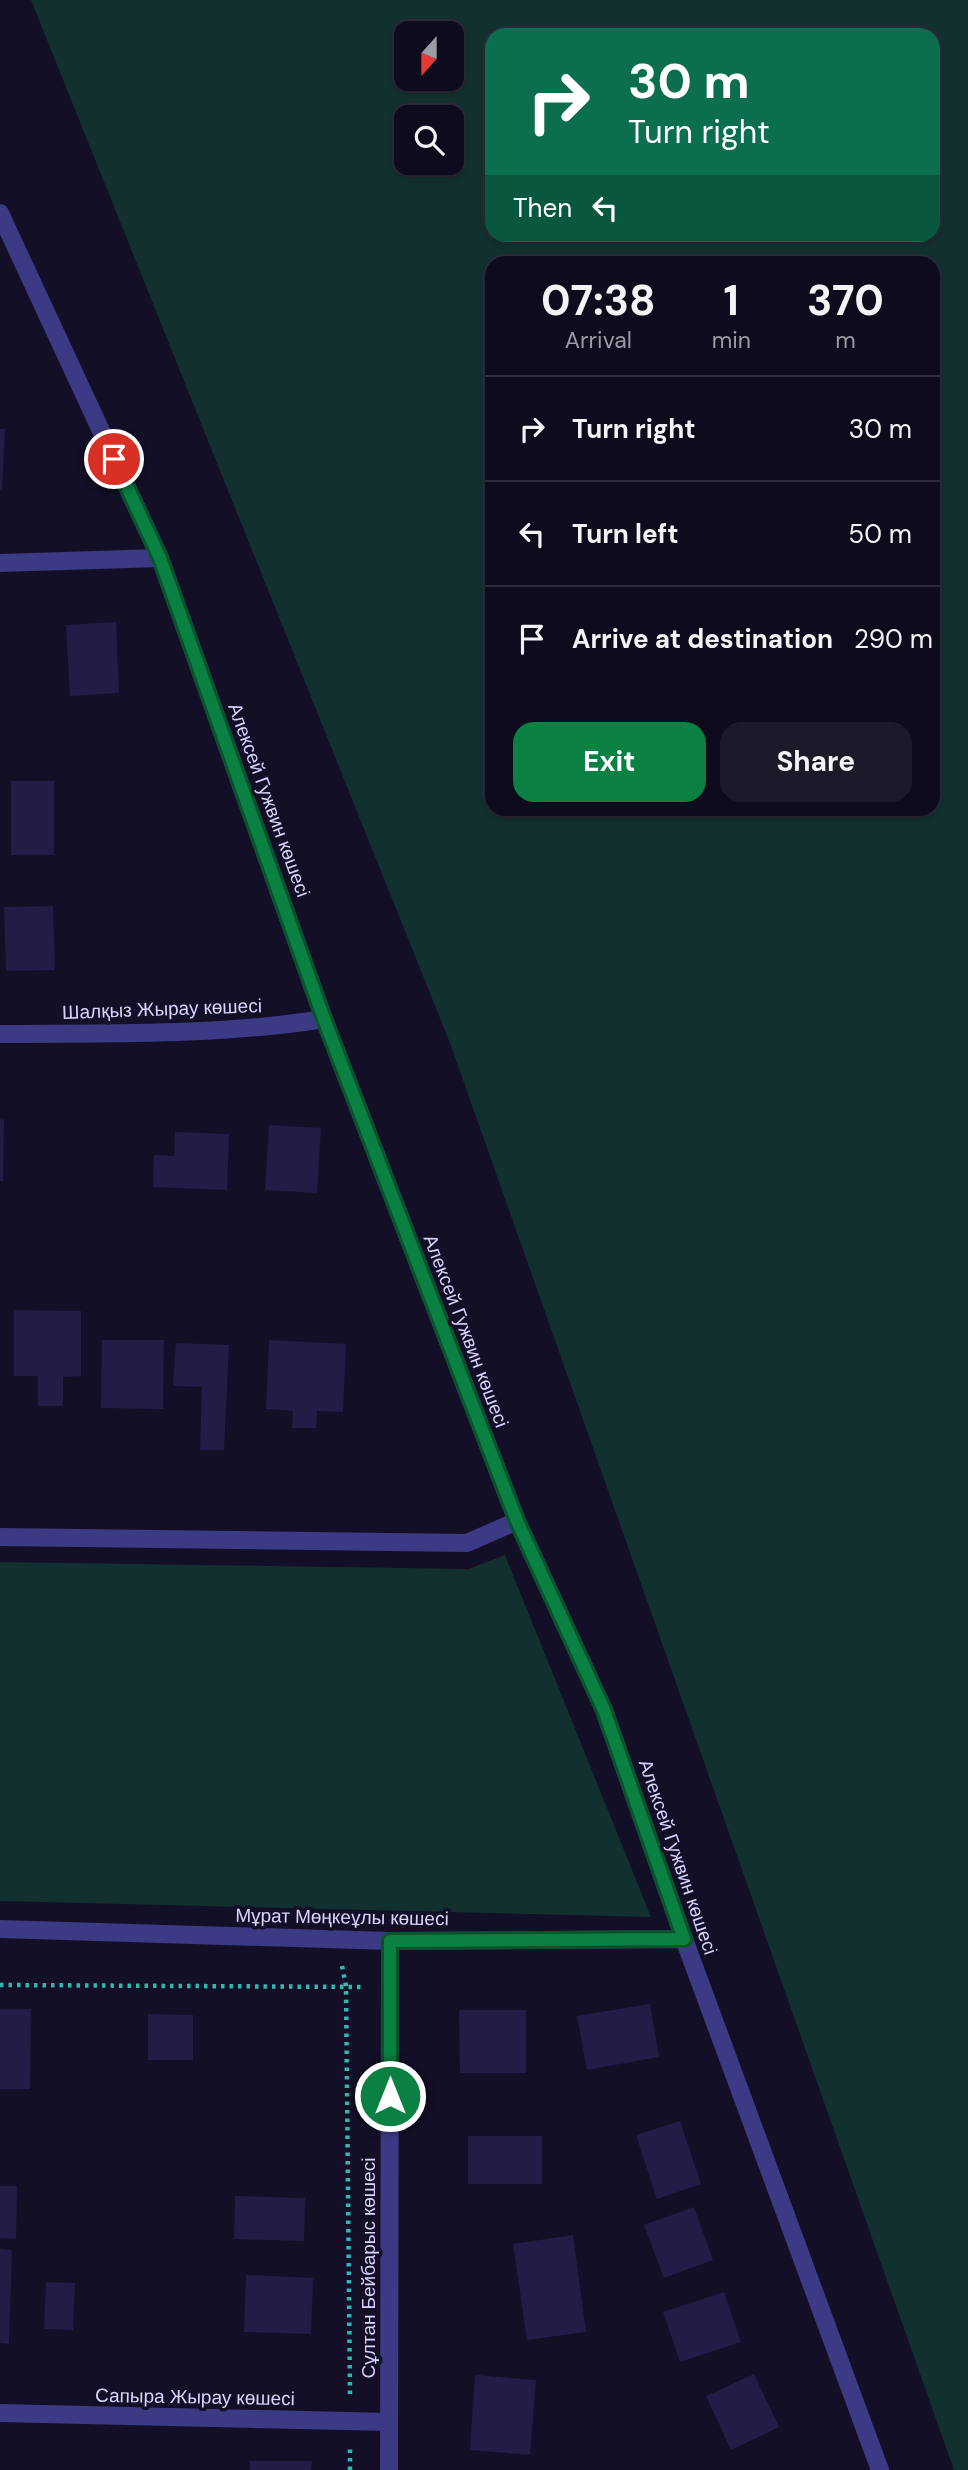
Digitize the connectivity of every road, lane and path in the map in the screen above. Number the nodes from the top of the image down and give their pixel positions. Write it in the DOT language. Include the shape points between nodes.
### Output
graph roads {
  1 [pos="0,213"];
  2 [pos="160,558"];
  3 [pos="0,562"];
  4 [pos="324,1019"];
  5 [pos="0,1034"];
  6 [pos="517,1521"];
  7 [pos="0,1537"];
  8 [pos="0,1929"];
  9 [pos="336,1938"];
  10 [pos="684,1939"];
  11 [pos="390,1941"];
  12 [pos="0,1985"];
  13 [pos="346,1986"];
  14 [pos="390,1987"];
  15 [pos="0,2413"];
  16 [pos="350,2421"];
  17 [pos="389,2422"];
  18 [pos="350,2470"];
  19 [pos="389,2470"];
  20 [pos="880,2470"];
  1 -- 2 [label="street, Алексей Гужвин көшесі"];
  2 -- 3 [label="street"];
  2 -- 4 [label="street, Алексей Гужвин көшесі"];
  4 -- 5 [label="street, Шалқыз Жырау көшесі" via="191,1032"];
  4 -- 6 [label="street, Алексей Гужвин көшесі"];
  6 -- 7 [label="street" via="467,1543"];
  6 -- 10 [label="street, Алексей Гужвин көшесі" via="604,1710"];
  8 -- 9 [label="street, Мұрат Мөңкеұлы көшесі"];
  9 -- 11 [label="street, Мұрат Мөңкеұлы көшесі"];
  9 -- 13 [label="path"];
  10 -- 11 [label="street, Мұрат Мөңкеұлы көшесі"];
  10 -- 20 [label="street, Алексей Гужвин көшесі"];
  11 -- 14 [label="street, Сұлтан Бейбарыс көшесі"];
  12 -- 13 [label="path"];
  13 -- 14 [label="path"];
  13 -- 16 [label="path"];
  14 -- 17 [label="street, Сұлтан Бейбарыс көшесі"];
  15 -- 16 [label="street, Сапыра Жырау көшесі"];
  16 -- 17 [label="street, Сапыра Жырау көшесі"];
  16 -- 18 [label="path"];
  17 -- 19 [label="street, Сұлтан Бейбарыс көшесі"];
}
